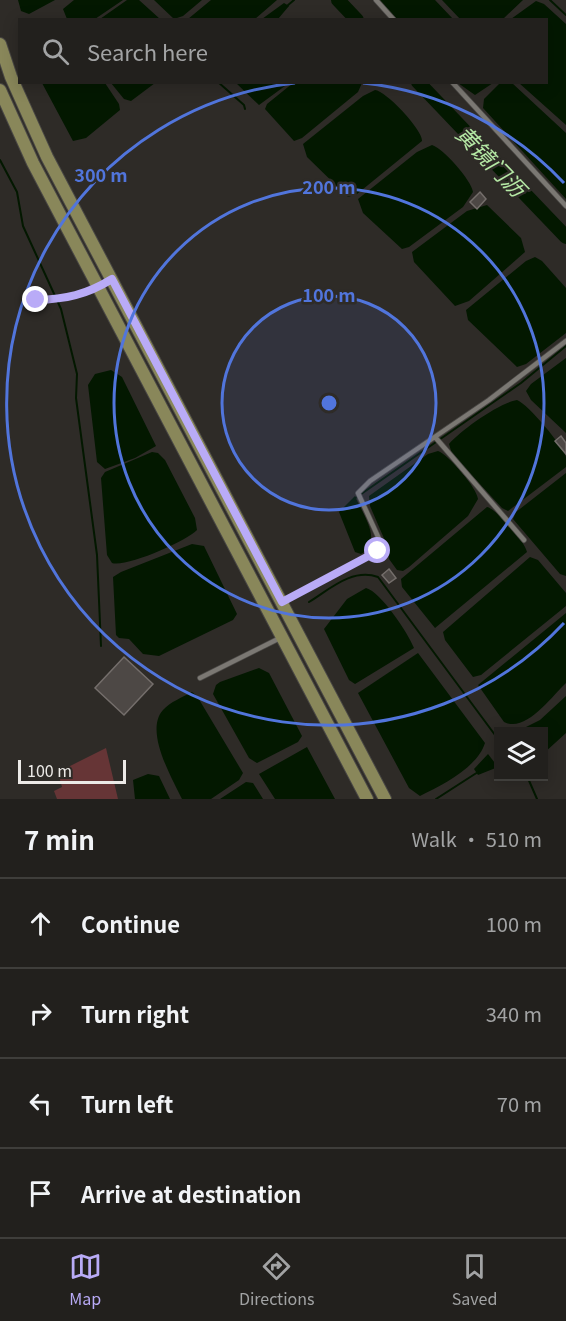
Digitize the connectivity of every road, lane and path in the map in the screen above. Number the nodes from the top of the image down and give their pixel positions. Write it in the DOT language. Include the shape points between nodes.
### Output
graph roads {
  1 [pos="376,0"];
  2 [pos="392,18"];
  3 [pos="0,44"];
  4 [pos="454,84"];
  5 [pos="0,90"];
  6 [pos="566,206"];
  7 [pos="112,279"];
  8 [pos="99,287"];
  9 [pos="36,300"];
  10 [pos="566,341"];
  11 [pos="435,437"];
  12 [pos="524,540"];
  13 [pos="282,602"];
  14 [pos="283,637"];
  15 [pos="200,678"];
  16 [pos="367,799"];
  17 [pos="385,799"];
  1 -- 2 [label="lane"];
  3 -- 7 [label="main road" via="47,157"];
  4 -- 6 [label="lane"];
  5 -- 8 [label="main road" via="33,164"];
  7 -- 8 [label="lane"];
  7 -- 13 [label="main road"];
  8 -- 9 [label="lane" via="66,299"];
  8 -- 14 [label="main road"];
  10 -- 11 [label="lane"];
  11 -- 12 [label="lane"];
  11 -- 13 [label="lane" via="370,481 358,494 380,541 378,551"];
  13 -- 17 [label="main road"];
  14 -- 15 [label="lane"];
  14 -- 16 [label="main road"];
}
